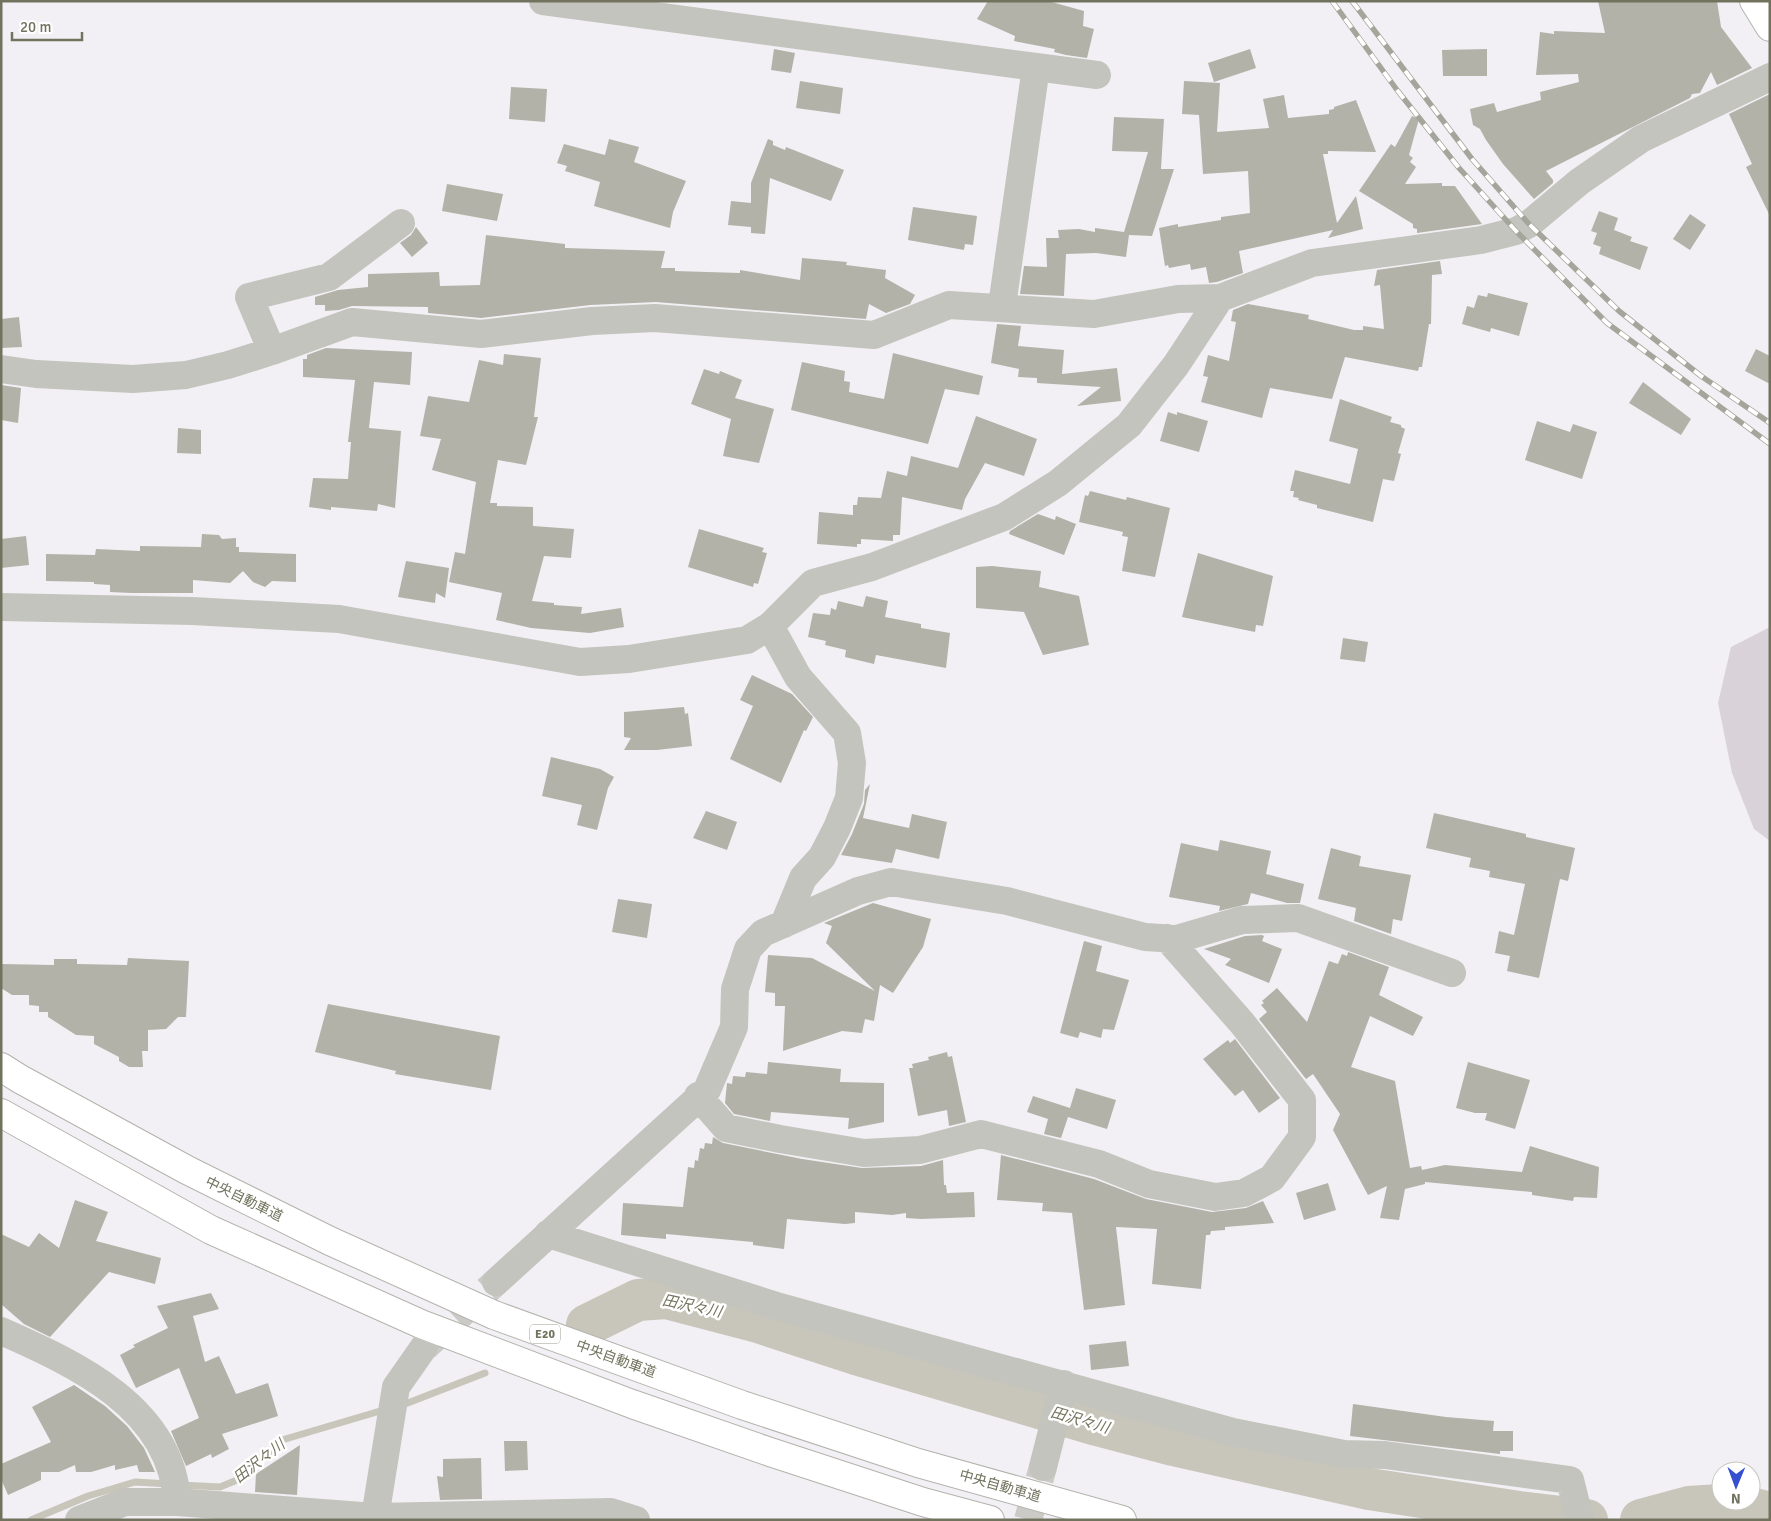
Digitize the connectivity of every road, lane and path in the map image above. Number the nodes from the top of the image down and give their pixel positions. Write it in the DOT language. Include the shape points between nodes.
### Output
graph roads {
  1 [pos="543,1"];
  2 [pos="1754,1"];
  3 [pos="1770,27"];
  4 [pos="1036,67"];
  5 [pos="1097,75"];
  6 [pos="1770,77"];
  7 [pos="402,223"];
  8 [pos="1220,298"];
  9 [pos="1002,306"];
  10 [pos="272,352"];
  11 [pos="1,369"];
  12 [pos="1,607"];
  13 [pos="770,626"];
  14 [pos="784,924"];
  15 [pos="1167,938"];
  16 [pos="1452,973"];
  17 [pos="1,1067"];
  18 [pos="698,1096"];
  19 [pos="1,1113"];
  20 [pos="548,1234"];
  21 [pos="496,1282"];
  22 [pos="1,1332"];
  23 [pos="424,1347"];
  24 [pos="1064,1384"];
  25 [pos="1043,1467"];
  26 [pos="176,1490"];
  27 [pos="375,1518"];
  28 [pos="79,1520"];
  29 [pos="636,1520"];
  30 [pos="990,1520"];
  31 [pos="1122,1520"];
  32 [pos="1580,1520"];
  1 -- 4 [label="street"];
  2 -- 3 [label="main road"];
  4 -- 5 [label="street"];
  4 -- 9 [label="street"];
  6 -- 8 [label="street" via="1641,139 1579,182 1516,232 1481,240 1312,263"];
  7 -- 10 [label="street" via="329,277 248,297"];
  8 -- 9 [label="street" via="1178,299 1094,314"];
  8 -- 13 [label="street" via="1176,365 1129,425 1058,483 1004,517 872,567 813,583"];
  9 -- 10 [label="street" via="950,305 874,335 655,318 592,321 481,334 352,322"];
  10 -- 11 [label="street" via="186,374 133,380"];
  12 -- 13 [label="street" via="192,611 339,619 580,662 629,659 747,640"];
  13 -- 14 [label="street" via="798,677 847,733 852,763 849,798 837,828 822,857 803,878"];
  14 -- 15 [label="street" via="858,891 892,882 1007,901 1145,936"];
  14 -- 18 [label="street" via="763,933 748,949 735,989 734,1026 707,1090"];
  15 -- 16 [label="street" via="1177,939 1242,920 1298,918"];
  15 -- 18 [label="street" via="1242,1022 1302,1100 1302,1137 1272,1178 1244,1193 1215,1196 1149,1184 1099,1164 981,1134 920,1150 864,1152 780,1139 726,1128"];
  17 -- 31 [label="main road, 中央自動車道 / E20" via="187,1170 330,1241 494,1315 918,1463"];
  18 -- 20 [label="street"];
  19 -- 30 [label="main road" via="211,1230 421,1324 760,1449"];
  20 -- 21 [label="street"];
  20 -- 24 [label="street" via="780,1307"];
  22 -- 26 [label="street" via="80,1368 114,1391 156,1438"];
  23 -- 27 [label="street" via="395,1391"];
  24 -- 25 [label="street"];
  24 -- 32 [label="street" via="1233,1432 1344,1454 1385,1455 1570,1480"];
  26 -- 27 [label="street"];
  26 -- 28 [label="street" via="125,1502"];
  27 -- 29 [label="street" via="611,1512"];
}
